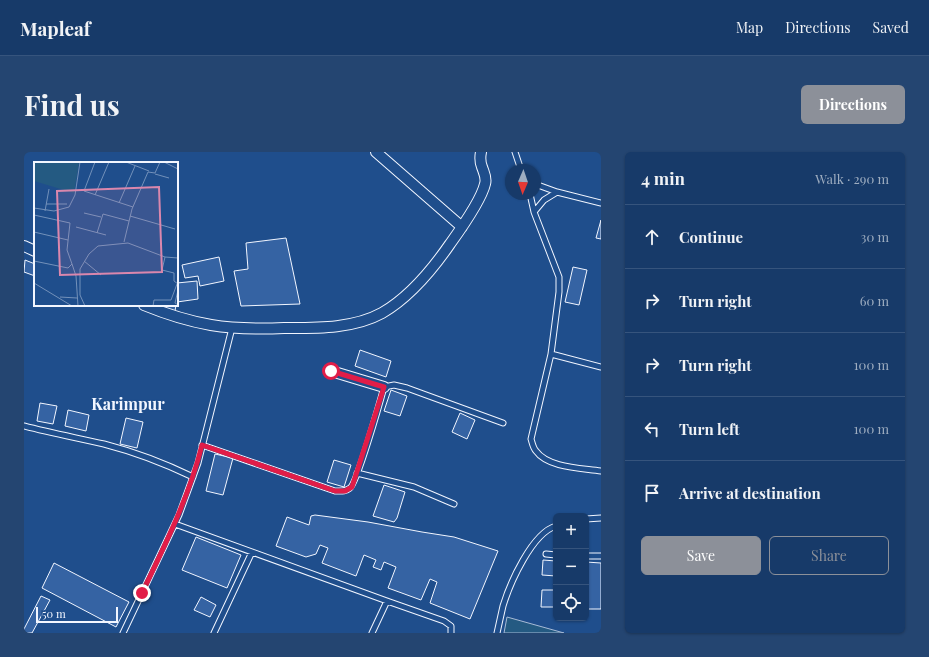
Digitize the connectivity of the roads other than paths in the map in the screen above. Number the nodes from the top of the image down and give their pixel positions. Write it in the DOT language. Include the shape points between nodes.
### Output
graph roads {
  1 [pos="376,152"];
  2 [pos="481,152"];
  3 [pos="515,152"];
  4 [pos="518,164"];
  5 [pos="541,186"];
  6 [pos="557,192"];
  7 [pos="531,200"];
  8 [pos="601,203"];
  9 [pos="534,212"];
  10 [pos="462,227"];
  11 [pos="24,246"];
  12 [pos="34,251"];
  13 [pos="147,306"];
  14 [pos="232,328"];
  15 [pos="551,354"];
  16 [pos="601,367"];
  17 [pos="331,371"];
  18 [pos="384,387"];
  19 [pos="503,423"];
  20 [pos="24,426"];
  21 [pos="202,445"];
  22 [pos="601,472"];
  23 [pos="357,473"];
  24 [pos="193,477"];
  25 [pos="454,504"];
  26 [pos="601,518"];
  27 [pos="589,520"];
  28 [pos="175,524"];
  29 [pos="553,528"];
  30 [pos="252,552"];
  31 [pos="546,554"];
  32 [pos="553,555"];
  33 [pos="589,556"];
  34 [pos="601,556"];
  35 [pos="387,601"];
  36 [pos="123,633"];
  37 [pos="214,633"];
  38 [pos="372,633"];
  39 [pos="451,633"];
  40 [pos="497,633"];
  1 -- 10 [label="street"];
  2 -- 10 [label="street" via="481,166 486,183"];
  3 -- 4 [label="lane"];
  5 -- 6 [label="lane"];
  6 -- 8 [label="lane"];
  6 -- 9 [label="lane" via="544,200"];
  7 -- 9 [label="lane"];
  9 -- 15 [label="lane" via="559,276 560,292"];
  10 -- 14 [label="street" via="416,286 382,313 359,322 323,328"];
  11 -- 12 [label="street"];
  13 -- 14 [label="street" via="185,319"];
  14 -- 21 [label="lane"];
  15 -- 16 [label="lane"];
  15 -- 22 [label="lane" via="531,439 535,450 544,459 557,464"];
  17 -- 18 [label="street"];
  18 -- 19 [label="lane" via="394,385 407,388"];
  18 -- 23 [label="lane"];
  20 -- 24 [label="lane" via="134,452"];
  21 -- 23 [label="lane" via="335,491 345,491 352,487"];
  21 -- 24 [label="lane"];
  23 -- 25 [label="lane" via="414,487"];
  24 -- 28 [label="lane"];
  26 -- 27 [label="lane"];
  28 -- 30 [label="lane"];
  28 -- 36 [label="lane"];
  29 -- 40 [label="lane" via="537,539 521,564 503,605"];
  30 -- 35 [label="lane"];
  30 -- 37 [label="lane"];
  31 -- 32 [label="lane"];
  33 -- 34 [label="lane"];
  35 -- 38 [label="lane"];
  35 -- 39 [label="lane" via="444,621 451,626"];
}
